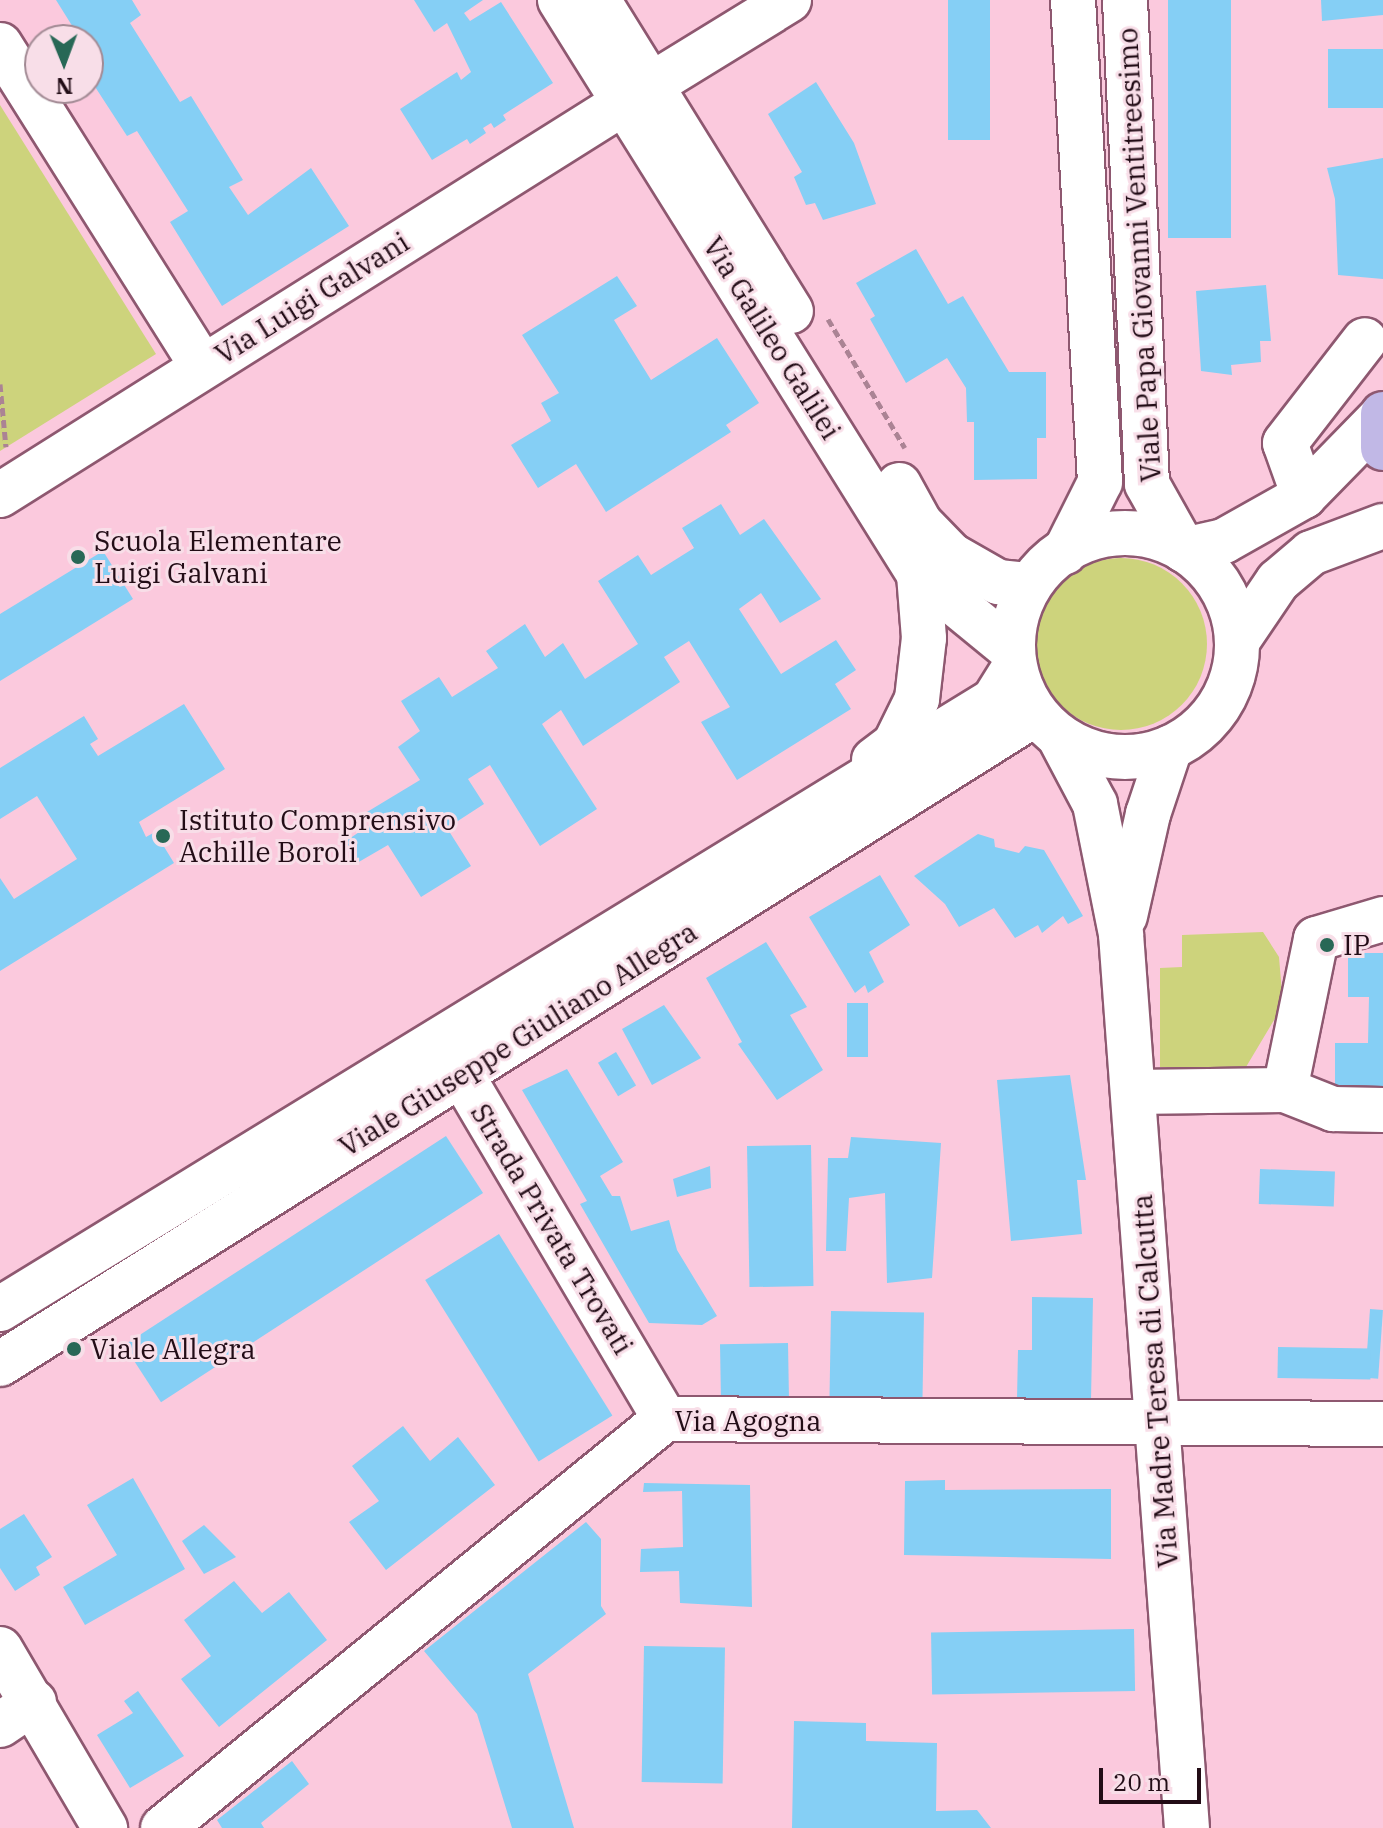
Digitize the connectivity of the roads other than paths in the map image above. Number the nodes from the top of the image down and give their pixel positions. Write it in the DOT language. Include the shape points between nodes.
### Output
graph roads {
  1 [pos="560,0"];
  2 [pos="598,0"];
  3 [pos="789,0"];
  4 [pos="1073,0"];
  5 [pos="1125,0"];
  6 [pos="0,45"];
  7 [pos="638,94"];
  8 [pos="1365,340"];
  9 [pos="202,366"];
  10 [pos="1383,415"];
  11 [pos="1383,448"];
  12 [pos="0,495"];
  13 [pos="1304,496"];
  14 [pos="1383,526"];
  15 [pos="1184,550"];
  16 [pos="1065,552"];
  17 [pos="919,574"];
  18 [pos="1029,585"];
  19 [pos="1238,640"];
  20 [pos="1014,659"];
  21 [pos="1047,726"];
  22 [pos="1170,748"];
  23 [pos="842,793"];
  24 [pos="1383,919"];
  25 [pos="1121,934"];
  26 [pos="440,1039"];
  27 [pos="462,1076"];
  28 [pos="1285,1090"];
  29 [pos="1133,1092"];
  30 [pos="1383,1110"];
  31 [pos="0,1309"];
  32 [pos="0,1364"];
  33 [pos="665,1419"];
  34 [pos="1383,1424"];
  35 [pos="1158,1425"];
  36 [pos="0,1649"];
  37 [pos="17,1714"];
  38 [pos="105,1828"];
  39 [pos="163,1828"];
  40 [pos="1187,1828"];
  1 -- 7 [label="street, Via Galileo Galilei"];
  2 -- 7 [label="street, Via Galileo Galilei"];
  3 -- 7 [label="street, Via Luigi Galvani"];
  4 -- 16 [label="street, Viale Papa Giovanni Ventitreesimo" via="1100,482"];
  5 -- 15 [label="street, Viale Papa Giovanni Ventitreesimo" via="1147,484"];
  6 -- 9 [label="street"];
  7 -- 9 [label="street, Via Luigi Galvani"];
  7 -- 17 [label="street, Via Galileo Galilei"];
  7 -- 18 [label="street, Via Galileo Galilei" via="920,523 951,555 998,582"];
  8 -- 13 [label="street" via="1285,443"];
  9 -- 12 [label="street, Via Luigi Galvani"];
  10 -- 11 [label="main road"];
  10 -- 13 [label="street"];
  13 -- 15 [label="street" via="1224,541"];
  14 -- 19 [label="street" via="1311,553 1278,581"];
  15 -- 16 [label="street" via="1151,535 1114,533"];
  15 -- 19 [label="street" via="1218,583 1231,605"];
  16 -- 18 [label="street"];
  17 -- 20 [label="street, Via Galileo Galilei"];
  17 -- 23 [label="street" via="924,638 917,699 895,744 857,773"];
  18 -- 20 [label="street" via="1015,617"];
  19 -- 22 [label="street" via="1234,677 1218,709 1193,736"];
  20 -- 21 [label="street"];
  20 -- 23 [label="street, Viale Giuseppe Giuliano Allegra" via="994,700"];
  21 -- 22 [label="street" via="1090,753 1124,758"];
  21 -- 25 [label="street, Via Madre Teresa di Calcutta" via="1095,804"];
  21 -- 27 [label="street, Viale Giuseppe Giuliano Allegra"];
  22 -- 25 [label="street, Via Madre Teresa di Calcutta" via="1148,814"];
  23 -- 26 [label="street, Viale Giuseppe Giuliano Allegra"];
  24 -- 28 [label="street" via="1316,939"];
  25 -- 29 [label="street, Via Madre Teresa di Calcutta"];
  26 -- 27 [label="street, Strada Privata Trovati"];
  26 -- 31 [label="street, Viale Giuseppe Giuliano Allegra"];
  27 -- 32 [label="street, Viale Giuseppe Giuliano Allegra"];
  27 -- 33 [label="street, Strada Privata Trovati"];
  28 -- 29 [label="street"];
  28 -- 30 [label="street" via="1333,1109"];
  29 -- 35 [label="street, Via Madre Teresa di Calcutta"];
  33 -- 35 [label="street, Via Agogna"];
  33 -- 39 [label="street, Via Agogna"];
  34 -- 35 [label="street, Via Agogna"];
  35 -- 40 [label="street, Via Madre Teresa di Calcutta"];
  36 -- 37 [label="street"];
  37 -- 38 [label="street"];
}
